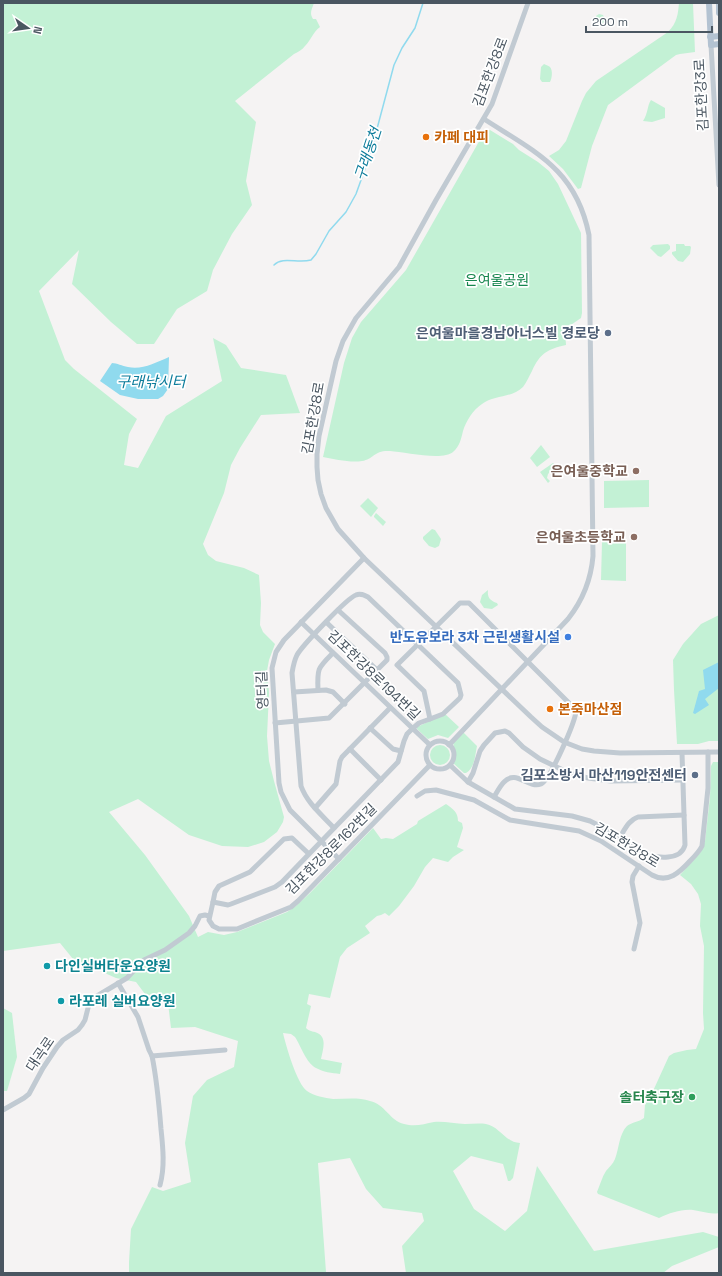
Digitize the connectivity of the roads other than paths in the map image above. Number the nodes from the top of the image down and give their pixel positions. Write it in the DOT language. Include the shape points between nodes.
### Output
graph roads {
  1 [pos="528,3"];
  2 [pos="709,3"];
  3 [pos="718,3"];
  4 [pos="719,13"];
  5 [pos="710,36"];
  6 [pos="719,36"];
  7 [pos="711,44"];
  8 [pos="719,44"];
  9 [pos="484,119"];
  10 [pos="719,185"];
  11 [pos="364,558"];
  12 [pos="338,610"];
  13 [pos="301,622"];
  14 [pos="326,622"];
  15 [pos="436,627"];
  16 [pos="314,635"];
  17 [pos="418,645"];
  18 [pos="333,652"];
  19 [pos="528,662"];
  20 [pos="377,670"];
  21 [pos="365,683"];
  22 [pos="503,689"];
  23 [pos="318,690"];
  24 [pos="294,692"];
  25 [pos="345,704"];
  26 [pos="390,708"];
  27 [pos="430,719"];
  28 [pos="296,721"];
  29 [pos="276,722"];
  30 [pos="370,728"];
  31 [pos="412,729"];
  32 [pos="564,742"];
  33 [pos="430,745"];
  34 [pos="449,745"];
  35 [pos="350,749"];
  36 [pos="402,751"];
  37 [pos="708,752"];
  38 [pos="719,752"];
  39 [pos="682,753"];
  40 [pos="430,765"];
  41 [pos="450,765"];
  42 [pos="554,766"];
  43 [pos="381,780"];
  44 [pos="683,780"];
  45 [pos="468,782"];
  46 [pos="417,796"];
  47 [pos="494,797"];
  48 [pos="315,808"];
  49 [pos="684,815"];
  50 [pos="334,828"];
  51 [pos="620,837"];
  52 [pos="322,841"];
  53 [pos="309,854"];
  54 [pos="339,859"];
  55 [pos="639,866"];
  56 [pos="213,902"];
  57 [pos="210,916"];
  58 [pos="634,949"];
  59 [pos="118,983"];
  60 [pos="225,1050"];
  61 [pos="152,1056"];
  62 [pos="3,1110"];
  63 [pos="160,1185"];
  1 -- 9 [label="street, 김포한강8로" via="492,104"];
  2 -- 5 [label="main road, 김포한강3로"];
  3 -- 4 [label="main road"];
  5 -- 6 [label="main road"];
  5 -- 7 [label="main road, 김포한강3로"];
  7 -- 8 [label="main road"];
  7 -- 10 [label="street, 김포한강3로"];
  9 -- 11 [label="street, 김포한강8로" via="399,267 356,318 343,341 336,361 317,454 318,480 326,508 338,529"];
  9 -- 19 [label="street, 김포한강8로" via="545,159 561,175 579,202 589,235 592,567 584,594 575,610"];
  11 -- 13 [label="street, 영터길"];
  11 -- 15 [label="street, 김포한강8로"];
  12 -- 14 [label="street"];
  12 -- 17 [label="street" via="354,596 365,595"];
  12 -- 20 [label="street" via="387,655 387,660"];
  13 -- 16 [label="street, 김포한강8로194번길"];
  13 -- 29 [label="street, 영터길" via="284,640 274,659 272,668"];
  14 -- 16 [label="street"];
  14 -- 20 [label="street"];
  15 -- 17 [label="street"];
  15 -- 19 [label="street" via="460,603 469,603"];
  15 -- 22 [label="street, 김포한강8로"];
  16 -- 18 [label="street, 김포한강8로194번길"];
  16 -- 24 [label="street" via="295,660 292,673"];
  17 -- 27 [label="street" via="397,666 424,691"];
  17 -- 27 [label="street" via="456,680 460,687 460,698 443,714"];
  18 -- 21 [label="street, 김포한강8로194번길"];
  18 -- 23 [label="street" via="319,669"];
  19 -- 22 [label="street, 김포한강8로"];
  19 -- 32 [label="street" via="576,710"];
  20 -- 21 [label="street"];
  21 -- 25 [label="street"];
  21 -- 26 [label="street, 김포한강8로194번길"];
  22 -- 32 [label="street, 김포한강8로" via="542,727"];
  22 -- 34 [label="street"];
  23 -- 24 [label="street"];
  23 -- 25 [label="street" via="333,692"];
  24 -- 28 [label="street"];
  25 -- 28 [label="street" via="329,718"];
  26 -- 30 [label="street"];
  26 -- 31 [label="street, 김포한강8로194번길"];
  27 -- 31 [label="street"];
  28 -- 29 [label="street"];
  28 -- 48 [label="street" via="300,781 305,797"];
  29 -- 52 [label="street, 영터길" via="281,792 290,810"];
  30 -- 35 [label="street"];
  30 -- 36 [label="street" via="393,749"];
  31 -- 33 [label="street, 김포한강8로194번길"];
  31 -- 36 [label="street" via="407,734"];
  32 -- 39 [label="street, 김포한강8로" via="582,749 607,753"];
  32 -- 42 [label="street"];
  33 -- 34 [label="street" via="441,741"];
  33 -- 40 [label="street" via="426,752"];
  34 -- 41 [label="street" via="454,757"];
  35 -- 43 [label="street"];
  35 -- 48 [label="street" via="342,757 336,784"];
  36 -- 43 [label="street" via="398,762"];
  37 -- 38 [label="street, 김포한강8로"];
  37 -- 39 [label="street, 김포한강8로"];
  37 -- 55 [label="street, 김포한강8로" via="708,788 701,849 679,872 670,877 658,878"];
  39 -- 44 [label="street"];
  40 -- 41 [label="street" via="438,769"];
  40 -- 54 [label="street, 김포한강8로162번길"];
  41 -- 45 [label="street"];
  42 -- 44 [label="street" via="575,775 599,780"];
  42 -- 45 [label="street" via="531,753 509,733 499,732 488,740 480,751 474,773"];
  42 -- 47 [label="street" via="546,780 539,784 515,777 507,779"];
  43 -- 50 [label="street"];
  44 -- 49 [label="street"];
  45 -- 47 [label="street"];
  46 -- 55 [label="street, 김포한강8로" via="425,791 436,790 474,800 510,820 579,831 601,841"];
  47 -- 51 [label="street" via="515,809 586,820"];
  48 -- 50 [label="street"];
  49 -- 51 [label="street" via="638,817 631,820"];
  49 -- 51 [label="street" via="685,844 677,855 645,854"];
  50 -- 52 [label="street"];
  52 -- 53 [label="street"];
  52 -- 54 [label="street, 영터길"];
  53 -- 56 [label="street" via="275,887 228,905"];
  53 -- 56 [label="street" via="292,838 284,839 250,872 219,886"];
  54 -- 57 [label="street, 김포한강8로162번길" via="291,907 237,929 219,929 213,926 209,920"];
  55 -- 58 [label="street" via="632,882 640,923"];
  56 -- 57 [label="street"];
  57 -- 59 [label="street, 대곡로" via="200,916 189,934 144,960 127,978"];
  59 -- 61 [label="street" via="138,1017"];
  59 -- 62 [label="street, 대곡로" via="89,1004 82,1025 57,1047 29,1094"];
  60 -- 61 [label="street"];
  61 -- 63 [label="street" via="159,1095 163,1147"];
}
